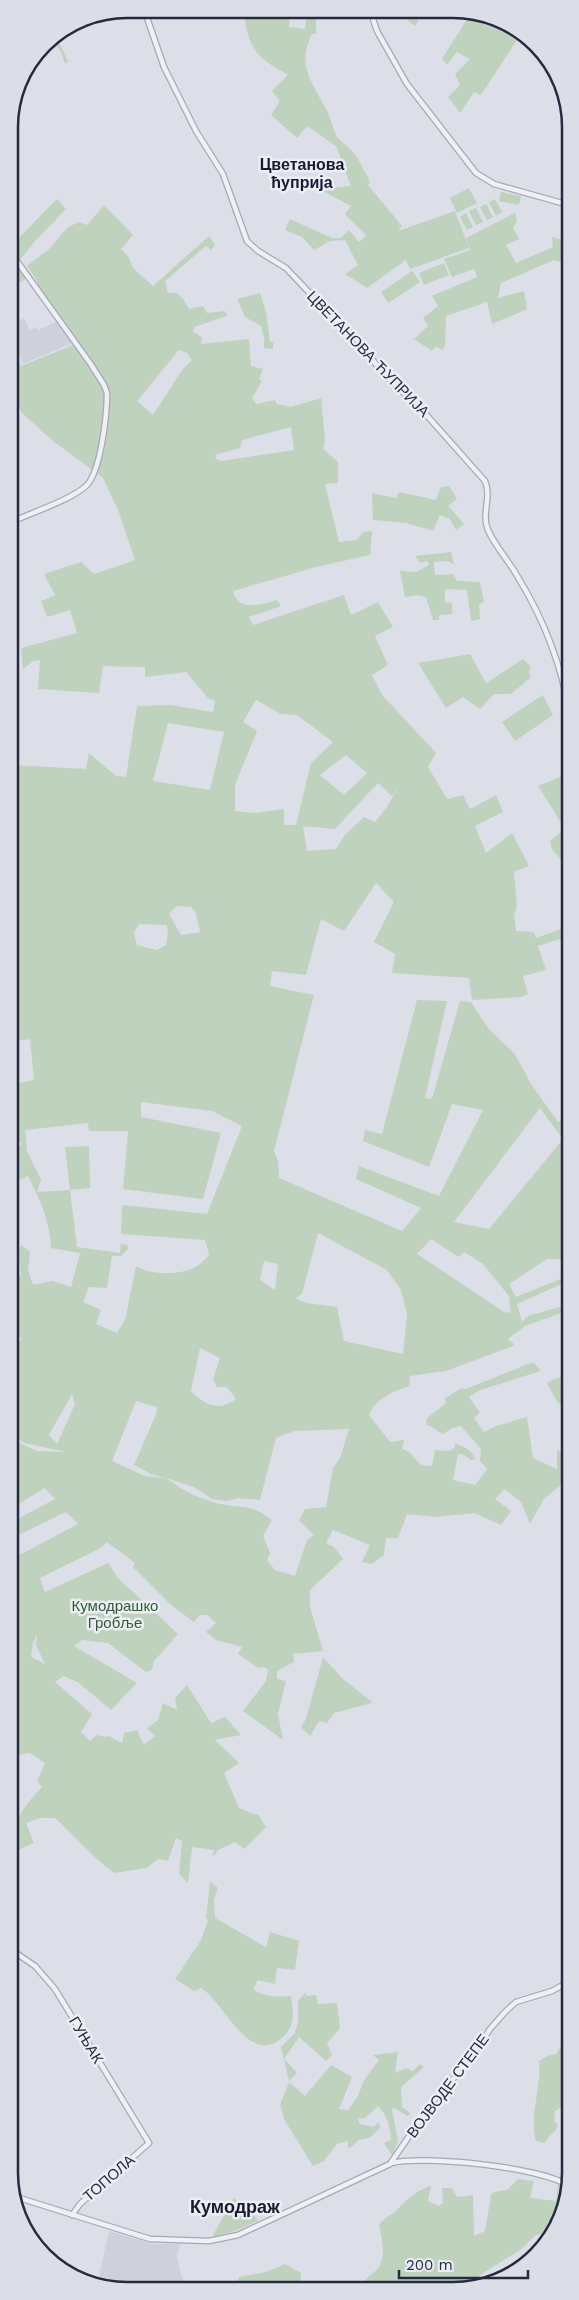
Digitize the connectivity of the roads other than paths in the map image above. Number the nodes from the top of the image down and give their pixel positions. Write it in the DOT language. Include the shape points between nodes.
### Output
graph roads {
  1 [pos="147,18"];
  2 [pos="373,18"];
  3 [pos="562,203"];
  4 [pos="18,263"];
  5 [pos="18,519"];
  6 [pos="562,677"];
  7 [pos="18,1955"];
  8 [pos="561,1985"];
  9 [pos="149,2143"];
  10 [pos="402,2149"];
  11 [pos="406,2161"];
  12 [pos="390,2164"];
  13 [pos="561,2182"];
  14 [pos="20,2198"];
  15 [pos="72,2215"];
  1 -- 6 [label="street, ЦВЕТАНОВА ЋУПРИЈА" via="164,67 196,131 223,174 247,242 286,268 354,336 382,372 422,410 485,481 488,490 487,528 519,578 550,640"];
  2 -- 3 [label="street" via="407,84 476,172 499,186"];
  4 -- 5 [label="street" via="96,372 106,388 107,397 94,476 78,491"];
  7 -- 9 [label="street, ГУЊАК" via="35,1966 55,1989"];
  8 -- 10 [label="street, ВОЈВОДЕ СТЕПЕ" via="506,2010 468,2063 434,2100"];
  9 -- 15 [label="street, ТОПОЛА" via="80,2204"];
  10 -- 11 [label="street"];
  10 -- 12 [label="street, ВОЈВОДЕ СТЕПЕ"];
  11 -- 12 [label="street"];
  11 -- 13 [label="street" via="442,2160 512,2170"];
  12 -- 15 [label="street, ВОЈВОДЕ СТЕПЕ" via="238,2235 219,2240 150,2239"];
  14 -- 15 [label="street, ВОЈВОДЕ СТЕПЕ"];
}
